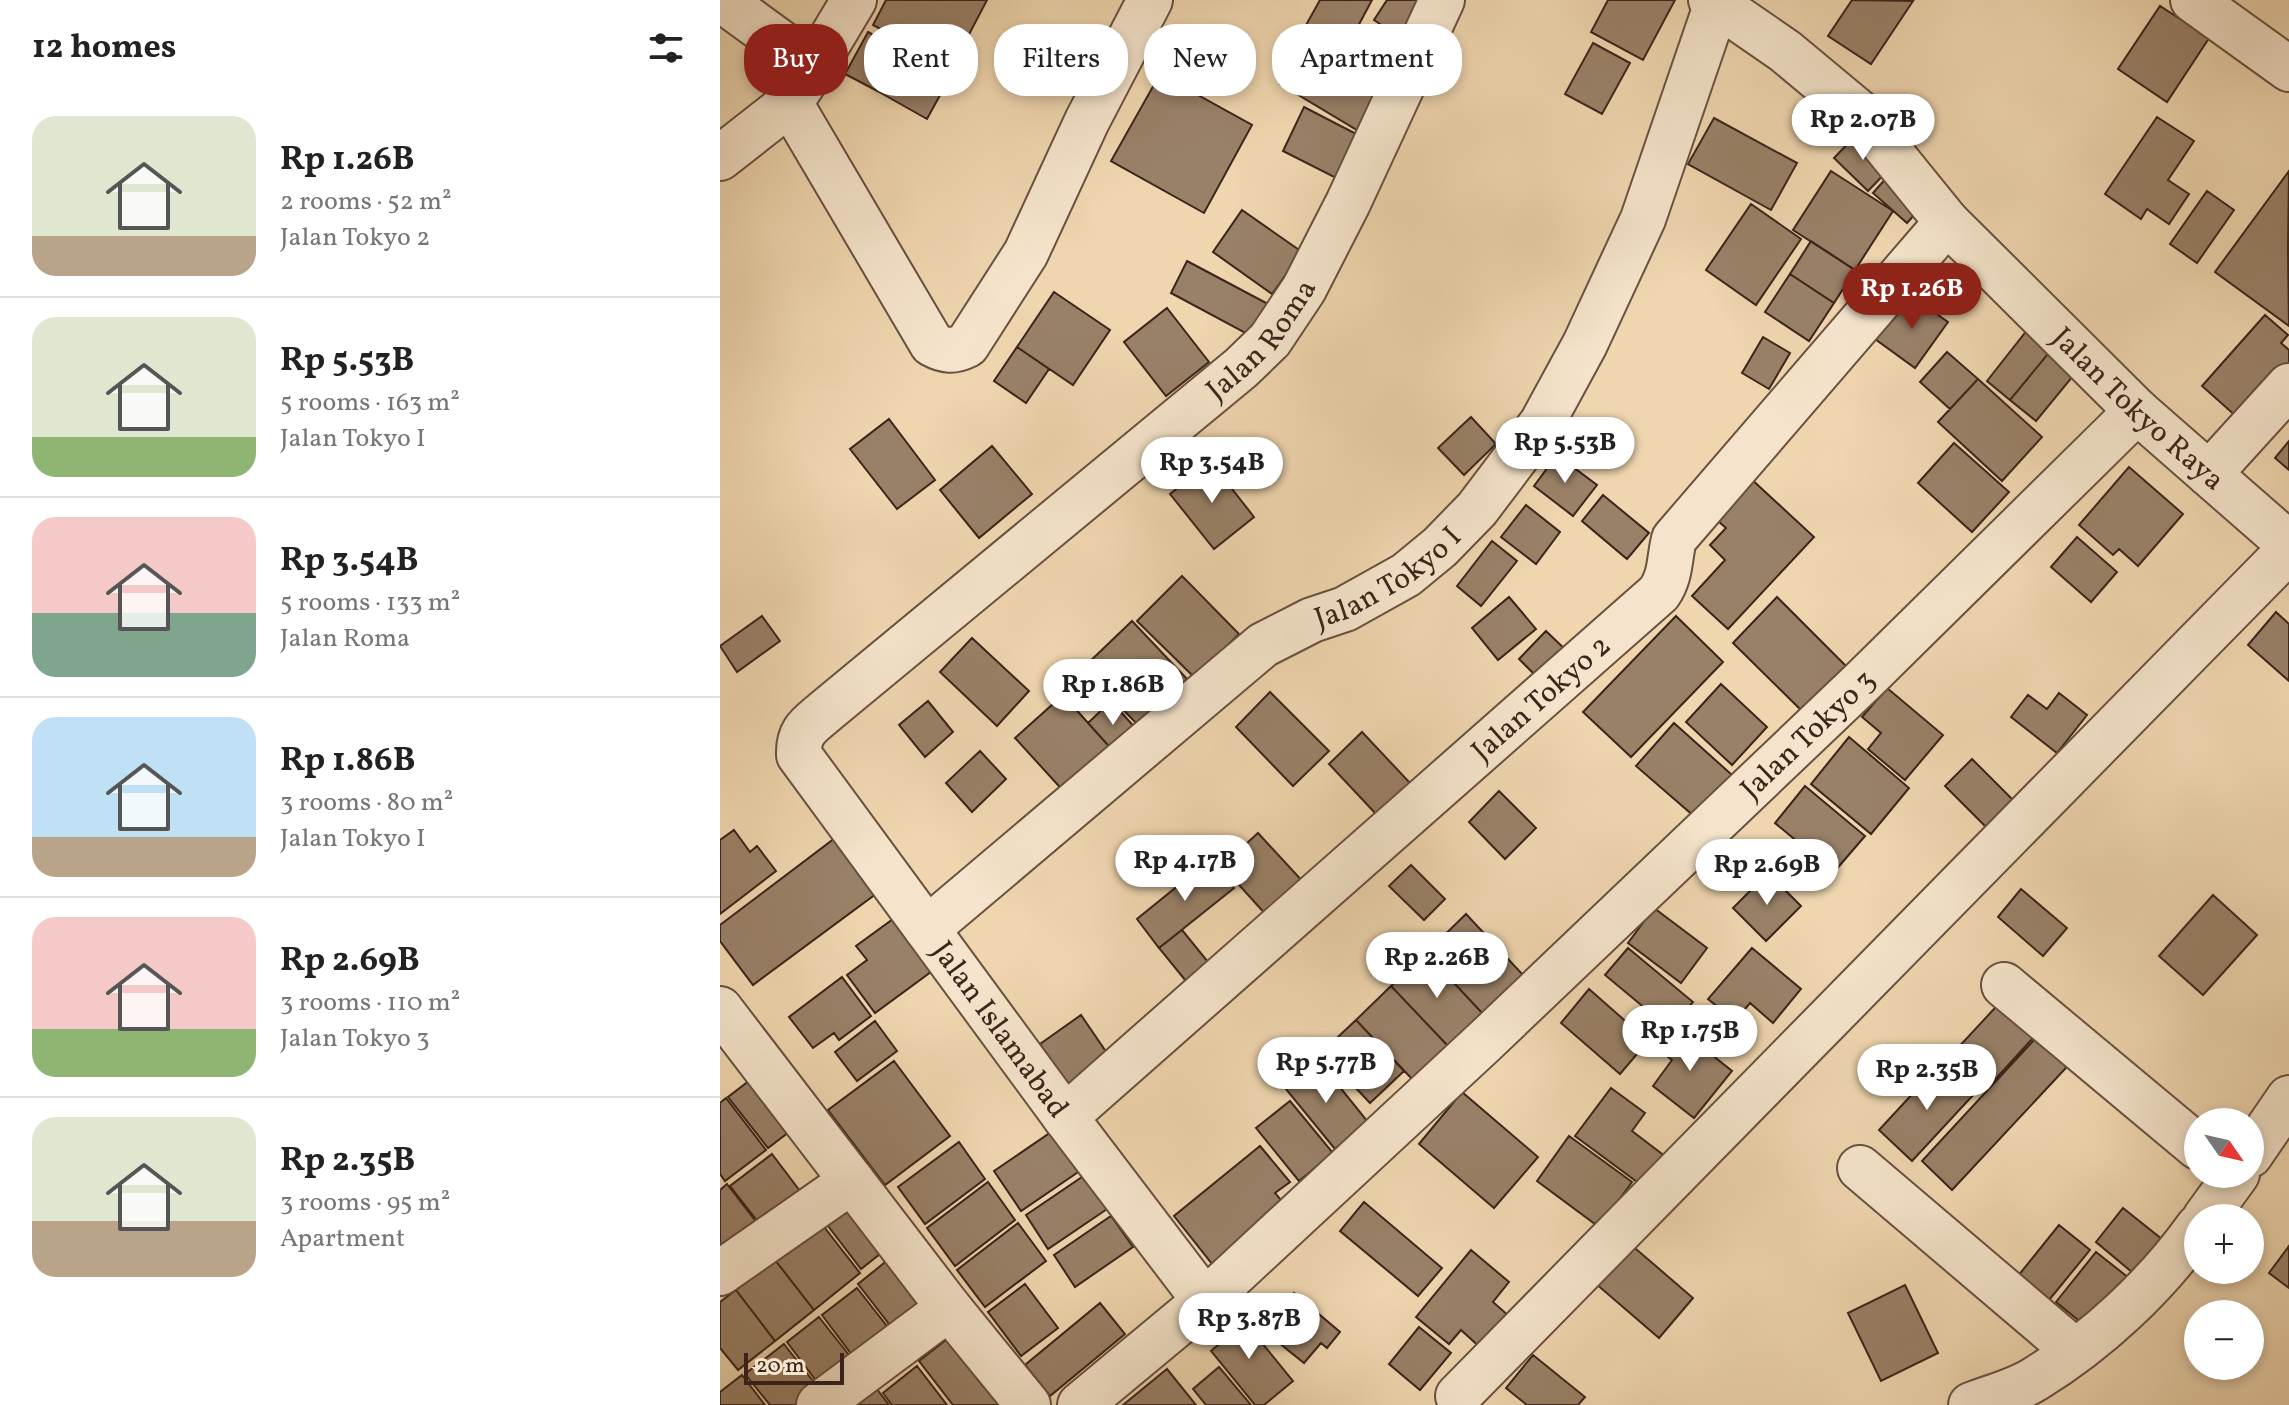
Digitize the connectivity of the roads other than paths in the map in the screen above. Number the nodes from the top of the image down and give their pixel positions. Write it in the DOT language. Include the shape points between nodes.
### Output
graph roads {
  1 [pos="722,0"];
  2 [pos="854,0"];
  3 [pos="1150,0"];
  4 [pos="1442,0"];
  5 [pos="2193,0"];
  6 [pos="1715,1"];
  7 [pos="755,24"];
  8 [pos="840,24"];
  9 [pos="2289,69"];
  10 [pos="795,96"];
  11 [pos="790,103"];
  12 [pos="720,158"];
  13 [pos="1947,222"];
  14 [pos="2289,386"];
  15 [pos="2137,411"];
  16 [pos="2209,474"];
  17 [pos="2289,547"];
  18 [pos="799,755"];
  19 [pos="927,929"];
  20 [pos="2004,985"];
  21 [pos="720,1009"];
  22 [pos="735,1062"];
  23 [pos="2289,1098"];
  24 [pos="1065,1117"];
  25 [pos="2264,1133"];
  26 [pos="2184,1135"];
  27 [pos="1860,1168"];
  28 [pos="852,1181"];
  29 [pos="2184,1244"];
  30 [pos="720,1273"];
  31 [pos="1205,1301"];
  32 [pos="949,1308"];
  33 [pos="2074,1350"];
  34 [pos="1458,1396"];
  35 [pos="819,1405"];
  36 [pos="1028,1405"];
  37 [pos="1080,1405"];
  38 [pos="1971,1405"];
  1 -- 7 [label="street"];
  2 -- 8 [label="street"];
  3 -- 11 [label="street" via="1026,253 967,345 957,350 932,344"];
  4 -- 18 [label="street, Jalan Roma" via="1348,203 1304,289 1270,340 806,728 798,740"];
  5 -- 9 [label="street"];
  6 -- 13 [label="street, Jalan Tokyo Raya" via="1857,111"];
  6 -- 19 [label="street, Jalan Tokyo I" via="1643,219 1585,344 1542,423 1477,509 1406,575 1263,645"];
  10 -- 11 [label="street"];
  11 -- 12 [label="street"];
  13 -- 15 [label="street, Jalan Tokyo Raya"];
  13 -- 24 [label="street, Jalan Tokyo 2" via="1674,539 1667,582 1659,593"];
  14 -- 16 [label="street"];
  15 -- 16 [label="street, Jalan Tokyo Raya"];
  15 -- 31 [label="street, Jalan Tokyo 3" via="1864,680"];
  16 -- 17 [label="street, Jalan Tokyo Raya"];
  17 -- 34 [label="street"];
  18 -- 19 [label="street, Jalan Islamabad"];
  19 -- 24 [label="street, Jalan Islamabad"];
  20 -- 26 [label="street"];
  21 -- 22 [label="street"];
  22 -- 28 [label="street"];
  23 -- 25 [label="street"];
  24 -- 31 [label="street, Jalan Islamabad"];
  27 -- 33 [label="street"];
  28 -- 30 [label="street"];
  28 -- 32 [label="street"];
  29 -- 33 [label="street" via="2143,1292"];
  31 -- 37 [label="street, Jalan Tokyo 3"];
  32 -- 35 [label="street"];
  32 -- 36 [label="street"];
  33 -- 38 [label="street" via="2033,1381"];
}
